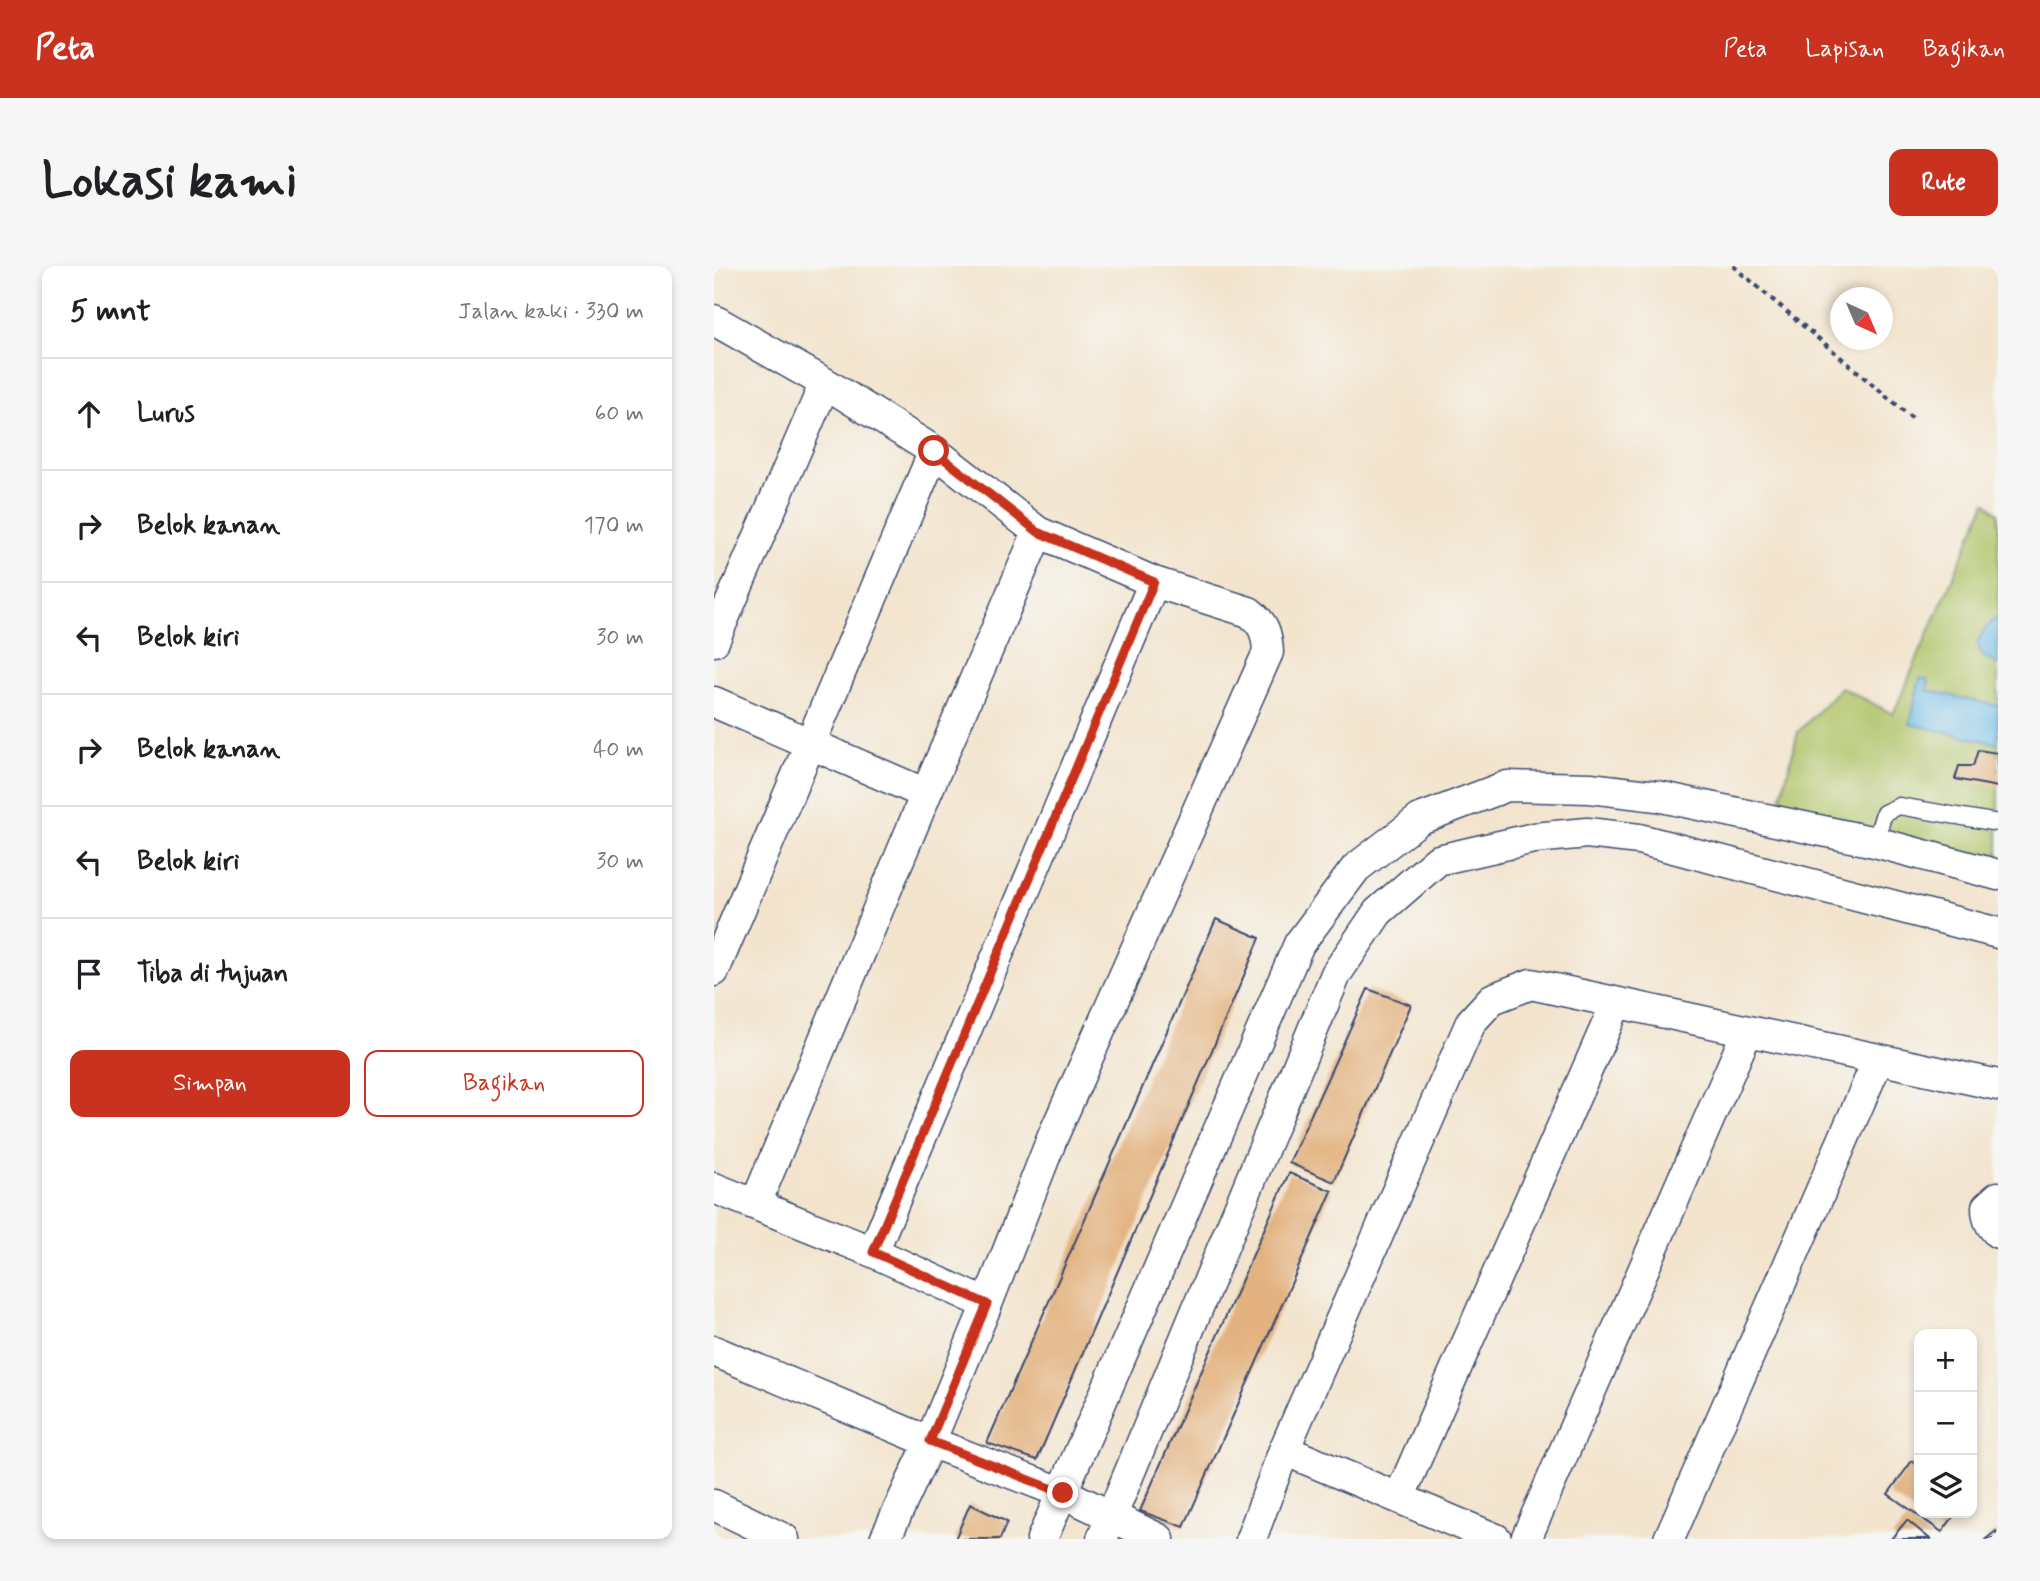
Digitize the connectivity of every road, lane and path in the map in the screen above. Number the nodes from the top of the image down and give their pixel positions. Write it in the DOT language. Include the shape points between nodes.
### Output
graph roads {
  1 [pos="1732,266"];
  2 [pos="714,320"];
  3 [pos="825,383"];
  4 [pos="1912,418"];
  5 [pos="934,451"];
  6 [pos="1038,532"];
  7 [pos="1154,582"];
  8 [pos="714,641"];
  9 [pos="714,702"];
  10 [pos="810,743"];
  11 [pos="926,794"];
  12 [pos="1998,823"];
  13 [pos="1875,842"];
  14 [pos="1998,875"];
  15 [pos="1998,933"];
  16 [pos="714,971"];
  17 [pos="1616,1004"];
  18 [pos="1747,1032"];
  19 [pos="1878,1060"];
  20 [pos="1998,1085"];
  21 [pos="714,1188"];
  22 [pos="1998,1197"];
  23 [pos="756,1203"];
  24 [pos="1998,1233"];
  25 [pos="873,1252"];
  26 [pos="987,1304"];
  27 [pos="714,1351"];
  28 [pos="930,1441"];
  29 [pos="1284,1450"];
  30 [pos="1063,1493"];
  31 [pos="1399,1498"];
  32 [pos="714,1505"];
  33 [pos="1106,1528"];
  34 [pos="784,1539"];
  35 [pos="885,1539"];
  36 [pos="1042,1539"];
  37 [pos="1159,1539"];
  38 [pos="1251,1539"];
  39 [pos="1496,1539"];
  40 [pos="1526,1539"];
  41 [pos="1669,1539"];
  1 -- 4 [label="path"];
  2 -- 3 [label="street"];
  3 -- 5 [label="street"];
  3 -- 8 [label="street"];
  5 -- 6 [label="street"];
  5 -- 10 [label="street"];
  6 -- 7 [label="street"];
  6 -- 11 [label="street"];
  7 -- 25 [label="street"];
  7 -- 26 [label="street" via="1249,612 1267,633 1268,652 1053,1136"];
  9 -- 10 [label="street"];
  10 -- 11 [label="street"];
  10 -- 16 [label="street"];
  11 -- 23 [label="street"];
  12 -- 13 [label="lane" via="1899,806 1884,813"];
  13 -- 14 [label="street"];
  13 -- 30 [label="street" via="1657,796 1590,788 1507,786 1420,819 1356,868 1299,944"];
  15 -- 33 [label="street" via="1639,839 1587,833 1534,838 1438,860 1378,912 1336,974"];
  17 -- 18 [label="street"];
  17 -- 29 [label="street" via="1531,984 1492,999 1471,1022"];
  17 -- 31 [label="street"];
  18 -- 19 [label="street"];
  18 -- 40 [label="street"];
  19 -- 20 [label="street"];
  19 -- 41 [label="street"];
  21 -- 23 [label="street"];
  22 -- 24 [label="street" via="1987,1207 1987,1216"];
  23 -- 25 [label="street"];
  25 -- 26 [label="street"];
  26 -- 28 [label="street"];
  27 -- 28 [label="street"];
  28 -- 30 [label="street"];
  28 -- 35 [label="street"];
  29 -- 31 [label="street"];
  29 -- 38 [label="street"];
  30 -- 33 [label="street"];
  30 -- 36 [label="street"];
  31 -- 39 [label="street"];
  32 -- 34 [label="street"];
  33 -- 37 [label="street"];
}
